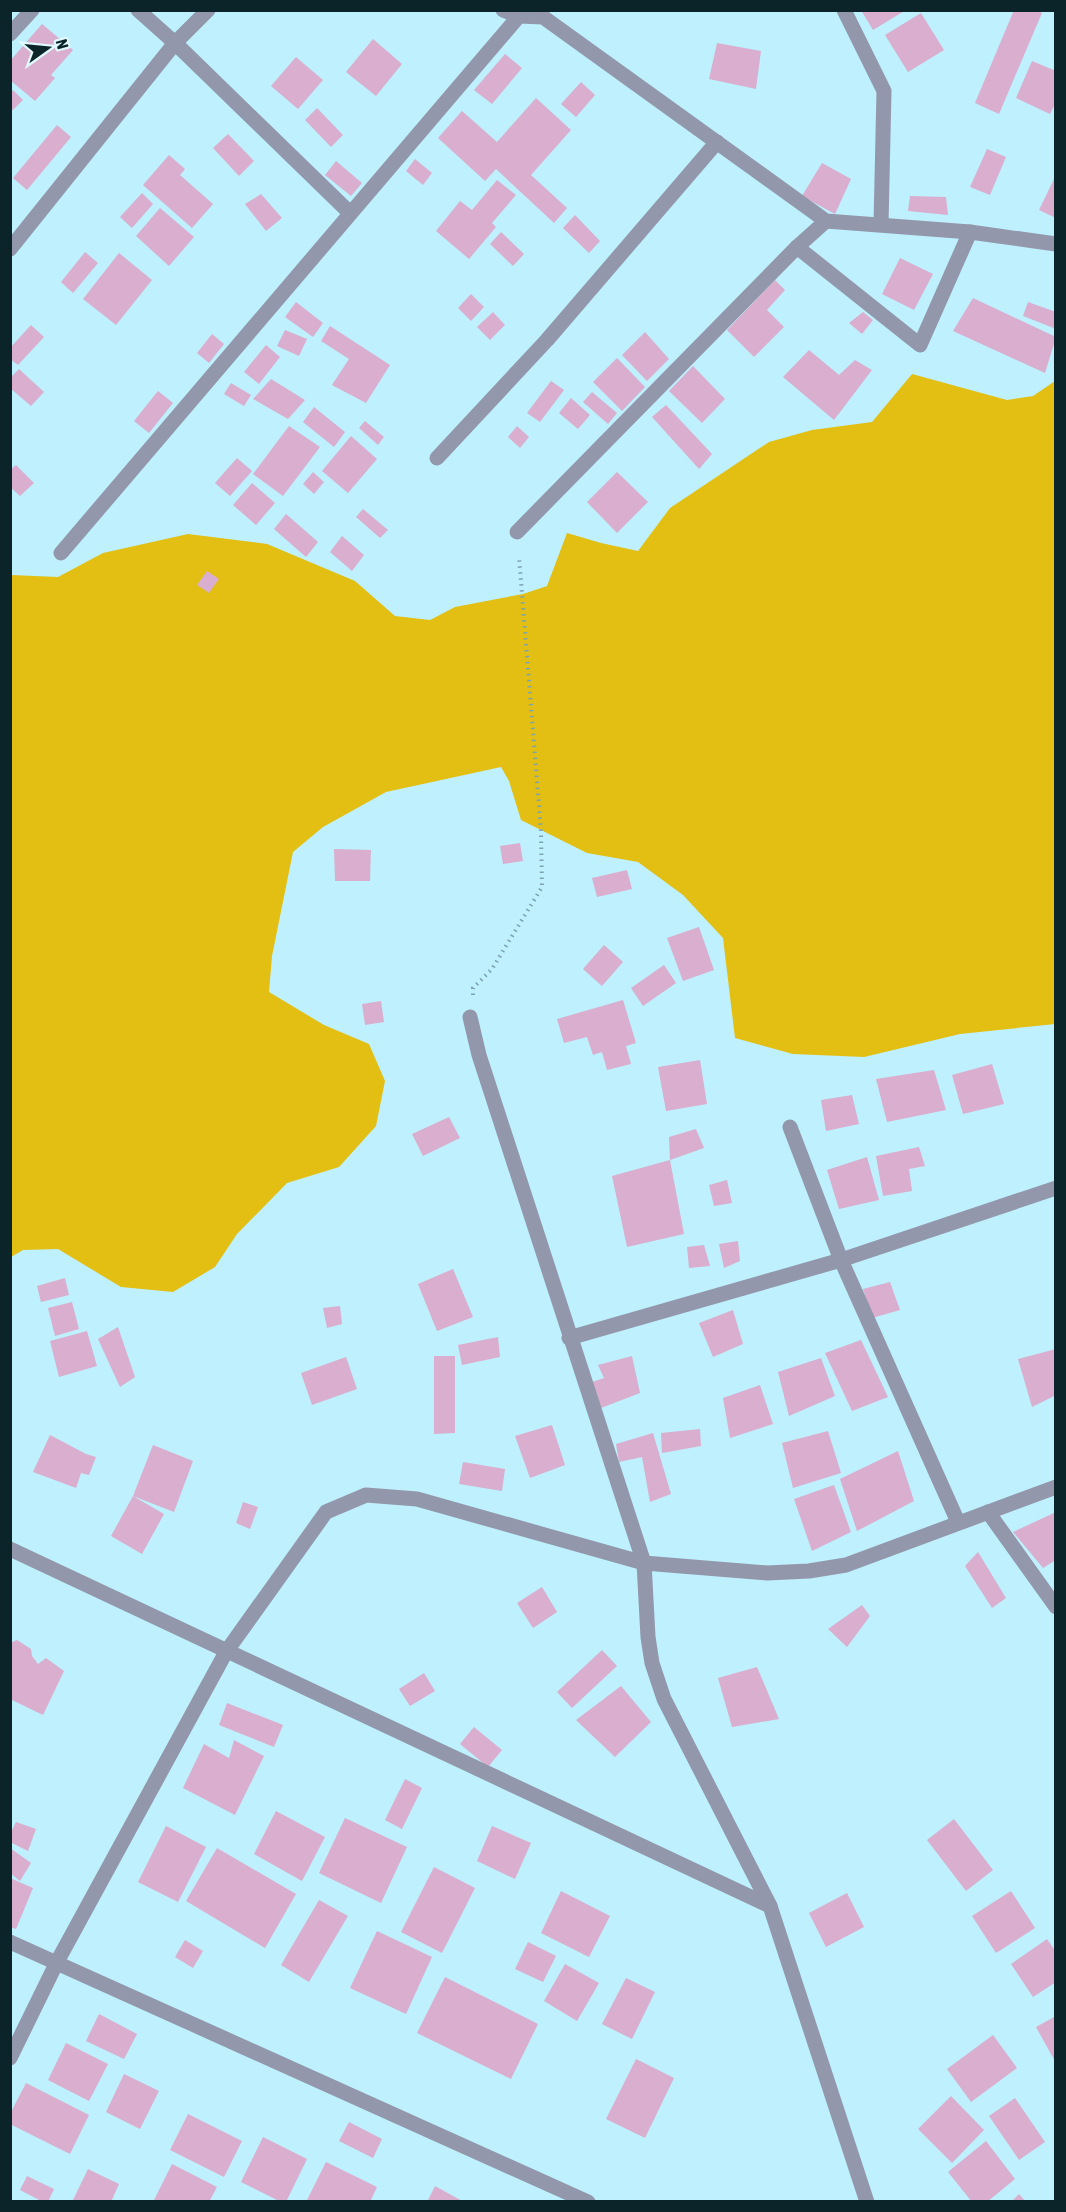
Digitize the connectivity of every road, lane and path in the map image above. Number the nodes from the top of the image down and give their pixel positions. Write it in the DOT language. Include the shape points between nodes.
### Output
graph roads {
  1 [pos="32,10"];
  2 [pos="138,10"];
  3 [pos="208,10"];
  4 [pos="503,10"];
  5 [pos="844,10"];
  6 [pos="545,14"];
  7 [pos="519,16"];
  8 [pos="10,34"];
  9 [pos="175,43"];
  10 [pos="717,142"];
  11 [pos="350,213"];
  12 [pos="826,221"];
  13 [pos="881,224"];
  14 [pos="970,232"];
  15 [pos="1056,244"];
  16 [pos="797,247"];
  17 [pos="10,249"];
  18 [pos="437,458"];
  19 [pos="517,532"];
  20 [pos="61,553"];
  21 [pos="470,1017"];
  22 [pos="790,1127"];
  23 [pos="1056,1188"];
  24 [pos="841,1260"];
  25 [pos="569,1338"];
  26 [pos="1056,1487"];
  27 [pos="988,1512"];
  28 [pos="958,1522"];
  29 [pos="10,1549"];
  30 [pos="644,1563"];
  31 [pos="1056,1607"];
  32 [pos="226,1652"];
  33 [pos="770,1906"];
  34 [pos="10,1942"];
  35 [pos="57,1962"];
  36 [pos="10,2058"];
  37 [pos="588,2202"];
  38 [pos="867,2202"];
  1 -- 8 [label="street"];
  2 -- 9 [label="street"];
  3 -- 9 [label="street"];
  4 -- 7 [label="street"];
  5 -- 13 [label="street" via="884,91"];
  6 -- 7 [label="street"];
  6 -- 10 [label="street"];
  7 -- 11 [label="street"];
  9 -- 11 [label="street"];
  9 -- 17 [label="street"];
  10 -- 12 [label="street"];
  10 -- 18 [label="street" via="547,340"];
  11 -- 20 [label="street"];
  12 -- 13 [label="street"];
  12 -- 16 [label="street"];
  13 -- 14 [label="street"];
  14 -- 15 [label="street"];
  14 -- 16 [label="street" via="920,345"];
  16 -- 19 [label="street"];
  19 -- 21 [label="path" via="542,887 492,969 474,988"];
  21 -- 25 [label="street"];
  22 -- 24 [label="street"];
  23 -- 24 [label="street"];
  24 -- 25 [label="street"];
  24 -- 28 [label="street"];
  25 -- 30 [label="street"];
  26 -- 27 [label="street"];
  27 -- 28 [label="street"];
  27 -- 31 [label="street"];
  28 -- 30 [label="street" via="846,1565 809,1571 767,1573"];
  29 -- 32 [label="street"];
  30 -- 32 [label="street" via="417,1499 366,1495 326,1512"];
  30 -- 33 [label="street" via="648,1637 664,1699"];
  32 -- 33 [label="street"];
  32 -- 35 [label="street"];
  33 -- 38 [label="street"];
  34 -- 35 [label="street"];
  35 -- 36 [label="street"];
  35 -- 37 [label="street"];
}
